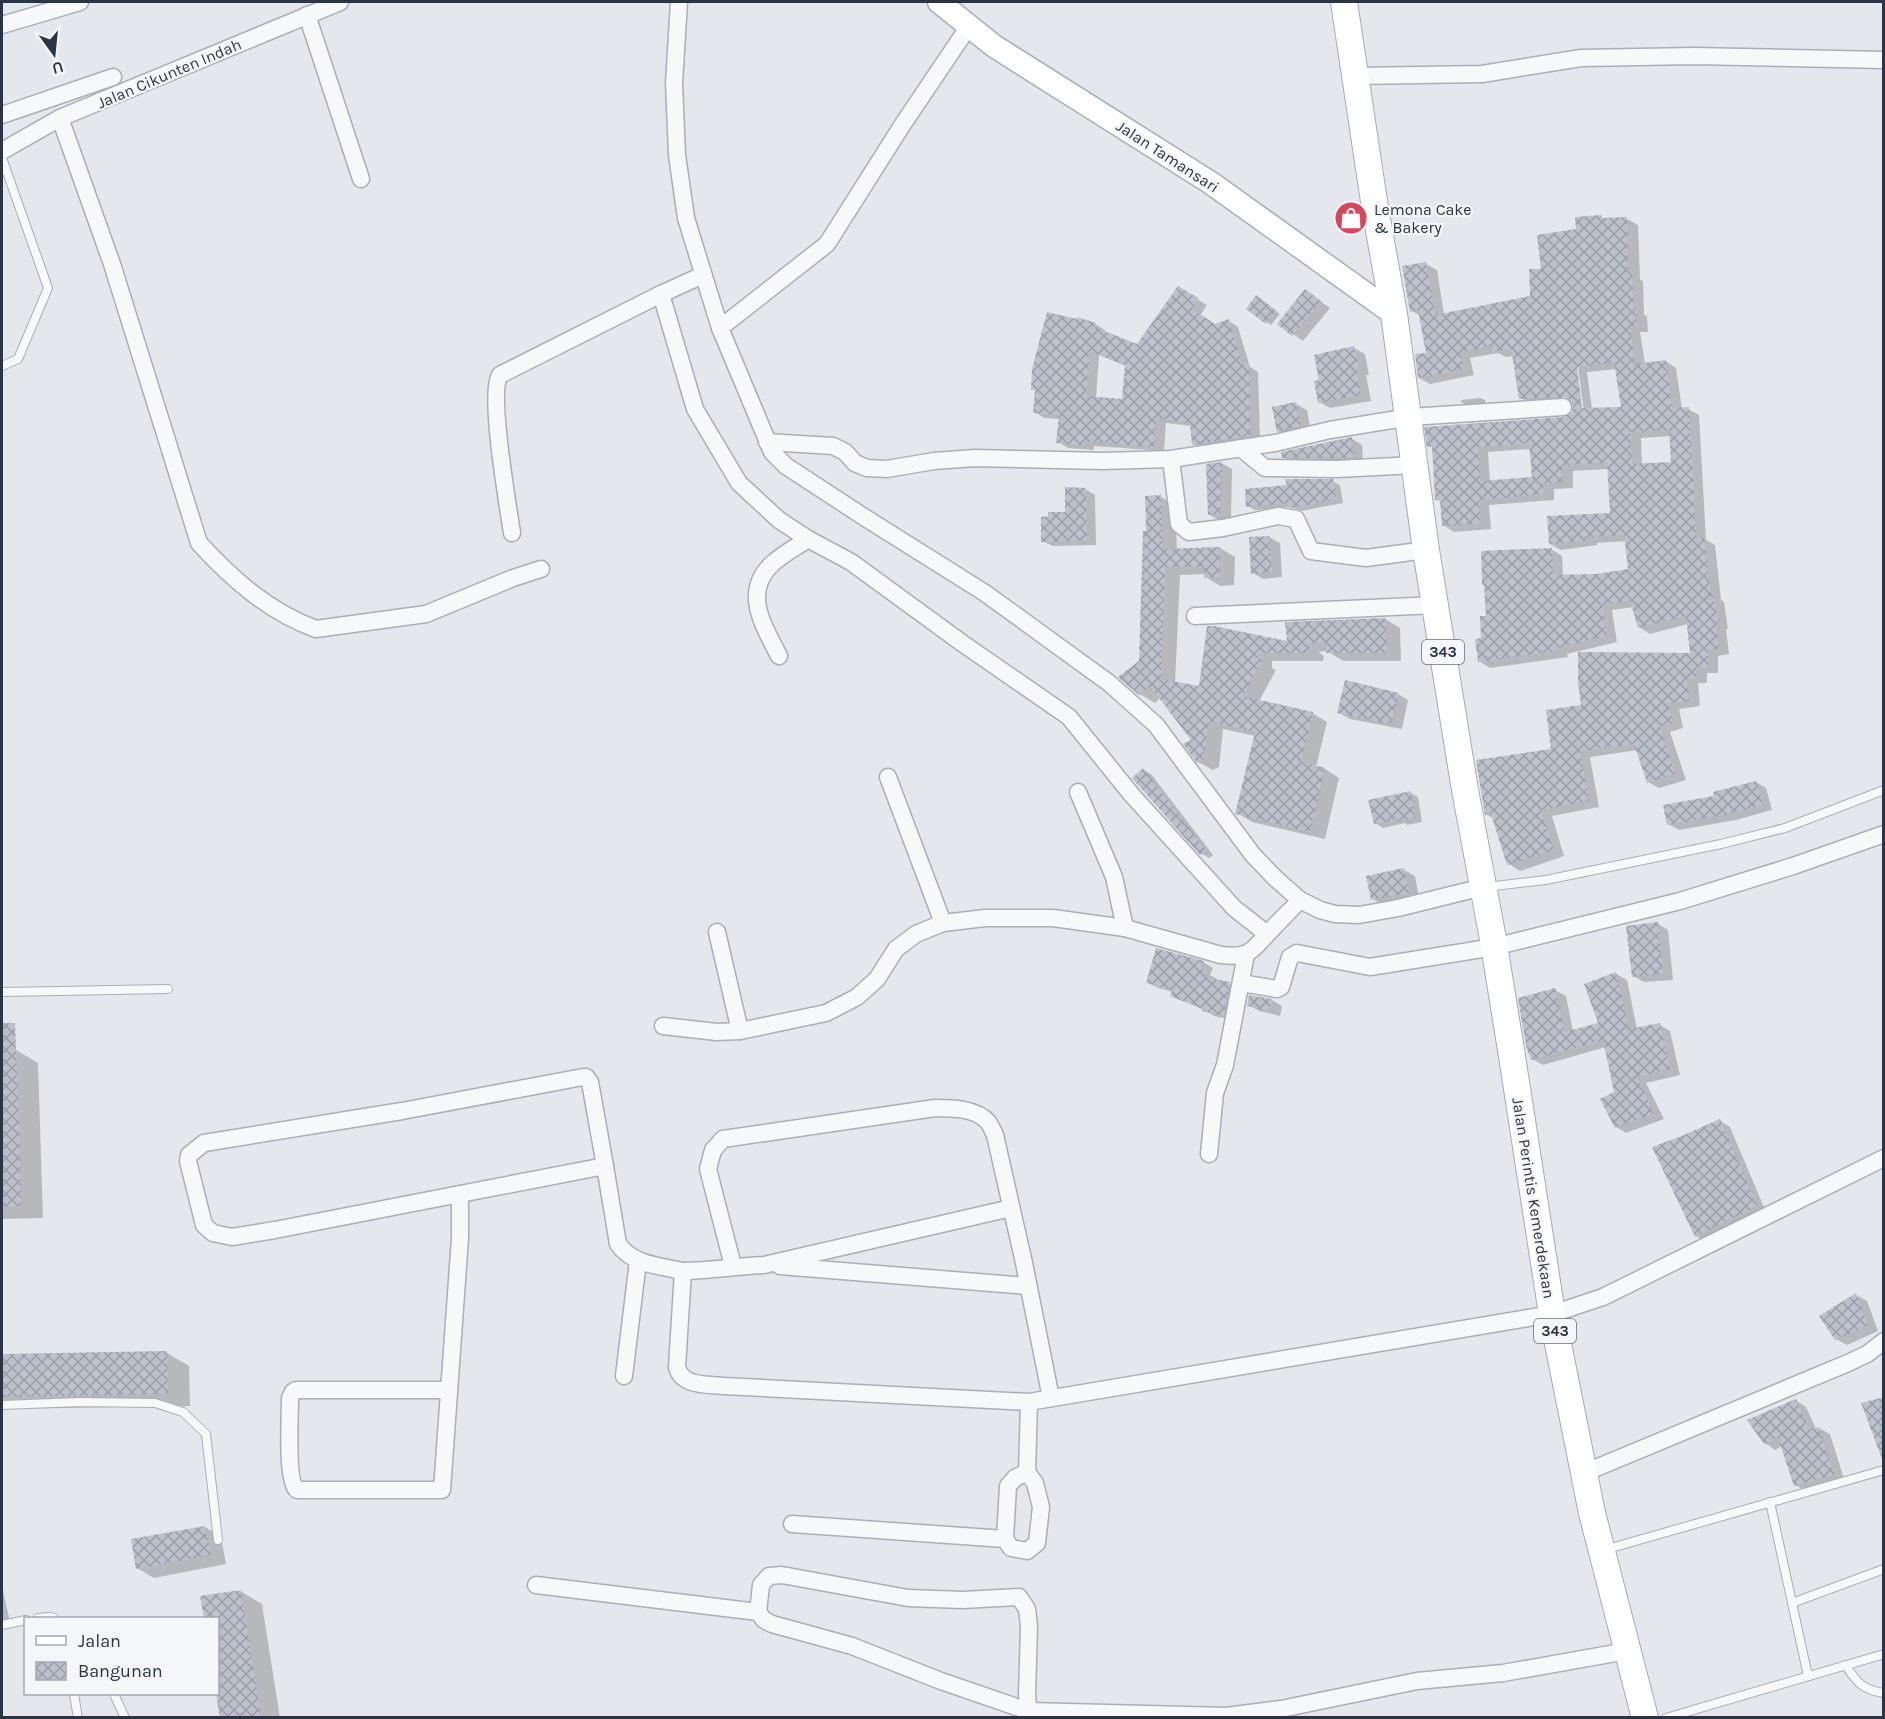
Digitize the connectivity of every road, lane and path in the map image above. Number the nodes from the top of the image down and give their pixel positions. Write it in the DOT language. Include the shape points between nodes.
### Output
graph roads {
  1 [pos="80,2"];
  2 [pos="340,2"];
  3 [pos="679,2"];
  4 [pos="939,2"];
  5 [pos="1344,2"];
  6 [pos="307,15"];
  7 [pos="2,25"];
  8 [pos="969,26"];
  9 [pos="1884,60"];
  10 [pos="113,76"];
  11 [pos="1356,76"];
  12 [pos="2,116"];
  13 [pos="60,118"];
  14 [pos="2,151"];
  15 [pos="2,158"];
  16 [pos="361,179"];
  17 [pos="697,278"];
  18 [pos="666,292"];
  19 [pos="1394,314"];
  20 [pos="720,328"];
  21 [pos="2,366"];
  22 [pos="1563,407"];
  23 [pos="1410,417"];
  24 [pos="767,442"];
  25 [pos="1241,448"];
  26 [pos="1171,459"];
  27 [pos="1414,465"];
  28 [pos="512,533"];
  29 [pos="808,539"];
  30 [pos="1426,550"];
  31 [pos="541,569"];
  32 [pos="1436,605"];
  33 [pos="1195,616"];
  34 [pos="779,656"];
  35 [pos="888,777"];
  36 [pos="1884,790"];
  37 [pos="1077,792"];
  38 [pos="1884,834"];
  39 [pos="1483,890"];
  40 [pos="1295,905"];
  41 [pos="943,923"];
  42 [pos="1125,928"];
  43 [pos="1271,930"];
  44 [pos="717,932"];
  45 [pos="1493,943"];
  46 [pos="1246,954"];
  47 [pos="1241,982"];
  48 [pos="168,989"];
  49 [pos="2,992"];
  50 [pos="663,1026"];
  51 [pos="740,1031"];
  52 [pos="1209,1154"];
  53 [pos="1884,1158"];
  54 [pos="605,1166"];
  55 [pos="460,1194"];
  56 [pos="1011,1208"];
  57 [pos="638,1261"];
  58 [pos="764,1265"];
  59 [pos="733,1266"];
  60 [pos="683,1272"];
  61 [pos="1027,1286"];
  62 [pos="1552,1314"];
  63 [pos="1884,1341"];
  64 [pos="624,1376"];
  65 [pos="449,1390"];
  66 [pos="1052,1398"];
  67 [pos="1029,1402"];
  68 [pos="2,1405"];
  69 [pos="1884,1470"];
  70 [pos="1027,1472"];
  71 [pos="1584,1473"];
  72 [pos="1770,1502"];
  73 [pos="792,1524"];
  74 [pos="1005,1539"];
  75 [pos="218,1540"];
  76 [pos="1602,1550"];
  77 [pos="1884,1569"];
  78 [pos="536,1585"];
  79 [pos="1792,1603"];
  80 [pos="758,1612"];
  81 [pos="24,1620"];
  82 [pos="2,1625"];
  83 [pos="1628,1651"];
  84 [pos="1884,1654"];
  85 [pos="1845,1665"];
  86 [pos="1808,1676"];
  87 [pos="1884,1693"];
  88 [pos="74,1695"];
  89 [pos="114,1695"];
  90 [pos="1028,1714"];
  91 [pos="78,1718"];
  92 [pos="125,1718"];
  93 [pos="1645,1718"];
  94 [pos="1666,1718"];
  1 -- 7 [label="street"];
  2 -- 6 [label="street, Jalan Cikunten Indah"];
  3 -- 17 [label="street" via="674,83 677,155"];
  4 -- 8 [label="main road, Jalan Tamansari"];
  5 -- 11 [label="main road, 343"];
  6 -- 13 [label="street, Jalan Cikunten Indah"];
  6 -- 16 [label="street"];
  8 -- 19 [label="main road, Jalan Tamansari" via="994,46 1211,183"];
  8 -- 20 [label="street" via="827,244"];
  9 -- 11 [label="street" via="1581,58 1482,74"];
  10 -- 12 [label="street"];
  11 -- 19 [label="main road, 343"];
  13 -- 14 [label="street, Jalan Cikunten Indah"];
  13 -- 31 [label="street" via="112,264 200,543 221,567 255,597 316,629 426,614"];
  15 -- 21 [label="lane" via="48,288 18,360"];
  17 -- 18 [label="street"];
  17 -- 20 [label="street"];
  18 -- 28 [label="street" via="509,369 496,381 496,411"];
  18 -- 29 [label="street" via="695,409 739,483 779,520"];
  19 -- 23 [label="main road, 343"];
  20 -- 24 [label="street"];
  22 -- 23 [label="street"];
  23 -- 25 [label="street"];
  23 -- 27 [label="main road, 343"];
  24 -- 26 [label="street" via="834,446 855,463 888,469 934,460 975,458"];
  24 -- 40 [label="street" via="786,466 985,593 1109,682 1156,725"];
  25 -- 26 [label="street"];
  25 -- 27 [label="street" via="1265,468"];
  26 -- 30 [label="street" via="1179,524 1189,532 1278,516 1296,519 1311,551 1365,558"];
  27 -- 30 [label="main road, 343"];
  29 -- 34 [label="street" via="773,564 761,578 756,602"];
  29 -- 43 [label="street" via="851,562 1069,717 1131,794 1234,908"];
  30 -- 32 [label="main road, 343"];
  32 -- 33 [label="street"];
  32 -- 39 [label="main road, 343"];
  35 -- 41 [label="street"];
  36 -- 39 [label="lane" via="1785,828 1721,844"];
  37 -- 42 [label="street" via="1114,877"];
  38 -- 45 [label="street" via="1680,901"];
  39 -- 40 [label="street" via="1359,915"];
  39 -- 45 [label="main road, Jalan Perintis Kemerdekaan / 343"];
  40 -- 43 [label="street"];
  41 -- 42 [label="street" via="985,918 1053,918"];
  41 -- 51 [label="street" via="916,934 896,949 877,980 857,998 826,1013"];
  42 -- 46 [label="street" via="1221,955"];
  43 -- 46 [label="street"];
  44 -- 51 [label="street"];
  45 -- 47 [label="street" via="1370,967 1297,953 1290,957 1281,987"];
  45 -- 62 [label="main road, Jalan Perintis Kemerdekaan / 343"];
  46 -- 47 [label="street"];
  47 -- 52 [label="street" via="1225,1065 1215,1093"];
  48 -- 49 [label="lane"];
  50 -- 51 [label="street"];
  53 -- 62 [label="street" via="1602,1297"];
  54 -- 55 [label="street"];
  54 -- 55 [label="street" via="586,1077 204,1143 189,1155 188,1161 204,1225 213,1233 232,1237"];
  54 -- 57 [label="street" via="618,1244"];
  55 -- 65 [label="street"];
  56 -- 58 [label="street"];
  56 -- 59 [label="street" via="991,1128 978,1114 956,1108 723,1139 713,1150 708,1168"];
  56 -- 61 [label="street"];
  57 -- 60 [label="street"];
  57 -- 64 [label="street"];
  58 -- 59 [label="street"];
  58 -- 61 [label="street"];
  59 -- 60 [label="street"];
  60 -- 67 [label="street" via="677,1367 686,1381"];
  61 -- 66 [label="street"];
  62 -- 66 [label="street"];
  62 -- 71 [label="main road, Jalan Perintis Kemerdekaan / 343"];
  63 -- 71 [label="street" via="1848,1363"];
  65 -- 65 [label="street" via="442,1490 294,1487 290,1470 292,1392"];
  66 -- 67 [label="street"];
  67 -- 70 [label="street"];
  68 -- 75 [label="lane" via="155,1403 183,1412 206,1434"];
  69 -- 72 [label="lane"];
  70 -- 74 [label="street" via="1008,1486"];
  70 -- 74 [label="street" via="1035,1483 1041,1507 1037,1543 1027,1551 1011,1548"];
  71 -- 76 [label="main road, Jalan Perintis Kemerdekaan / 343"];
  72 -- 76 [label="lane"];
  72 -- 79 [label="lane"];
  73 -- 74 [label="street"];
  76 -- 83 [label="main road, Jalan Perintis Kemerdekaan / 343"];
  77 -- 79 [label="lane"];
  78 -- 80 [label="street"];
  79 -- 86 [label="lane"];
  80 -- 90 [label="street" via="772,1624 852,1646"];
  80 -- 90 [label="street" via="761,1585 769,1576 782,1575 908,1598 1019,1597 1027,1609 1029,1626"];
  81 -- 82 [label="lane"];
  83 -- 90 [label="street" via="1503,1673 1417,1681 1281,1709 1226,1716"];
  83 -- 93 [label="main road, Jalan Perintis Kemerdekaan / 343"];
  84 -- 85 [label="lane"];
  85 -- 86 [label="lane"];
  85 -- 87 [label="lane" via="1858,1684"];
  86 -- 94 [label="lane"];
  88 -- 91 [label="lane"];
  89 -- 92 [label="lane"];
}
